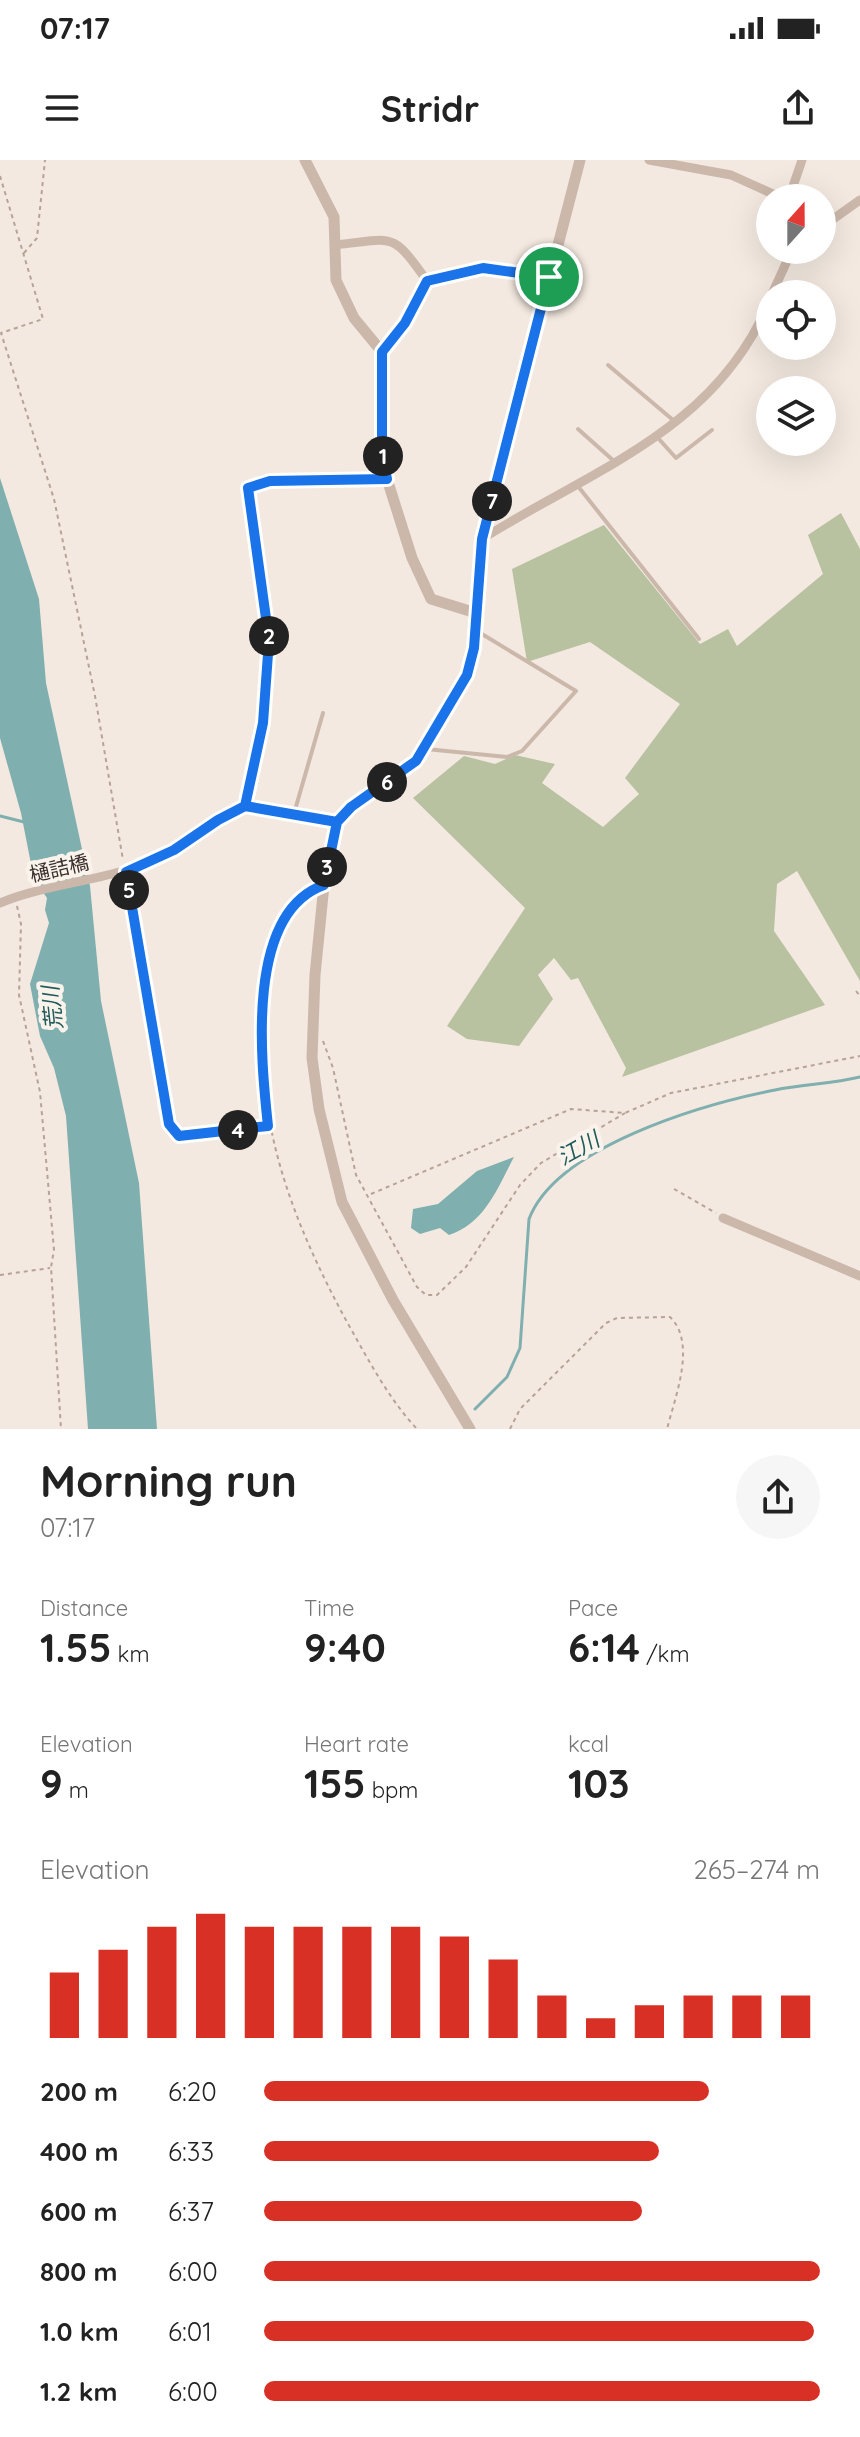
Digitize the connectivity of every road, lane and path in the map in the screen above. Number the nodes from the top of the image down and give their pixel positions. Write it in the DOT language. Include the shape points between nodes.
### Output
graph roads {
  1 [pos="45,160"];
  2 [pos="305,160"];
  3 [pos="580,160"];
  4 [pos="649,160"];
  5 [pos="802,160"];
  6 [pos="0,176"];
  7 [pos="794,184"];
  8 [pos="756,186"];
  9 [pos="860,200"];
  10 [pos="836,217"];
  11 [pos="335,245"];
  12 [pos="23,254"];
  13 [pos="549,277"];
  14 [pos="427,281"];
  15 [pos="756,323"];
  16 [pos="382,352"];
  17 [pos="608,365"];
  18 [pos="674,421"];
  19 [pos="578,429"];
  20 [pos="712,430"];
  21 [pos="656,436"];
  22 [pos="618,464"];
  23 [pos="387,479"];
  24 [pos="577,485"];
  25 [pos="482,539"];
  26 [pos="476,613"];
  27 [pos="475,630"];
  28 [pos="699,639"];
  29 [pos="323,713"];
  30 [pos="423,748"];
  31 [pos="245,806"];
  32 [pos="294,813"];
  33 [pos="337,822"];
  34 [pos="126,872"];
  35 [pos="324,885"];
  36 [pos="17,896"];
  37 [pos="0,903"];
  38 [pos="856,991"];
  39 [pos="860,996"];
  40 [pos="315,1017"];
  41 [pos="860,1056"];
  42 [pos="625,1113"];
  43 [pos="268,1126"];
  44 [pos="674,1189"];
  45 [pos="370,1195"];
  46 [pos="723,1218"];
  47 [pos="51,1267"];
  48 [pos="0,1275"];
  49 [pos="860,1276"];
  50 [pos="61,1429"];
  51 [pos="417,1429"];
  52 [pos="470,1429"];
  53 [pos="510,1429"];
  54 [pos="667,1429"];
  1 -- 12 [label="path" via="37,238"];
  2 -- 11 [label="street" via="334,217"];
  3 -- 13 [label="street"];
  4 -- 8 [label="street" via="731,175"];
  5 -- 7 [label="street"];
  6 -- 12 [label="path"];
  9 -- 10 [label="street"];
  11 -- 14 [label="street" via="398,243"];
  11 -- 16 [label="street" via="336,280 354,318"];
  12 -- 34 [label="path" via="43,319 1,333 54,499"];
  13 -- 14 [label="street" via="483,268"];
  13 -- 25 [label="street"];
  14 -- 16 [label="street"];
  15 -- 18 [label="street" via="711,391"];
  16 -- 23 [label="street" via="382,454"];
  17 -- 18 [label="lane"];
  18 -- 21 [label="street"];
  19 -- 22 [label="lane"];
  20 -- 21 [label="lane" via="676,458"];
  21 -- 22 [label="street"];
  22 -- 24 [label="street"];
  23 -- 26 [label="street" via="426,592 431,599"];
  23 -- 31 [label="street" via="270,481 248,488 269,640 263,723"];
  24 -- 25 [label="street"];
  24 -- 28 [label="lane"];
  25 -- 26 [label="street"];
  26 -- 27 [label="street"];
  27 -- 30 [label="street" via="467,675"];
  27 -- 30 [label="lane" via="576,691 522,751 507,757"];
  29 -- 32 [label="lane"];
  30 -- 33 [label="street" via="408,769"];
  31 -- 32 [label="street"];
  31 -- 34 [label="street, 樋詰橋" via="174,850"];
  32 -- 33 [label="street"];
  33 -- 35 [label="street"];
  34 -- 36 [label="street, 樋詰橋"];
  34 -- 43 [label="path" via="173,1132 187,1137"];
  35 -- 40 [label="street"];
  35 -- 43 [label="path" via="295,905 275,936 268,963 261,1057"];
  36 -- 37 [label="street, 樋詰橋"];
  36 -- 47 [label="path" via="19,995 40,1092 54,1250"];
  38 -- 39 [label="path"];
  40 -- 45 [label="path" via="333,1068 356,1175"];
  40 -- 52 [label="street" via="312,1058 319,1109 342,1202"];
  41 -- 42 [label="path" via="671,1093"];
  42 -- 45 [label="path" via="571,1109"];
  42 -- 45 [label="path" via="541,1163 520,1185 466,1267 437,1295 426,1295 417,1287"];
  43 -- 51 [label="path" via="320,1272 371,1366"];
  44 -- 46 [label="path"];
  46 -- 49 [label="street"];
  47 -- 48 [label="path"];
  47 -- 50 [label="path"];
  53 -- 54 [label="path" via="520,1409 606,1323 670,1317 679,1325 684,1345"];
}
